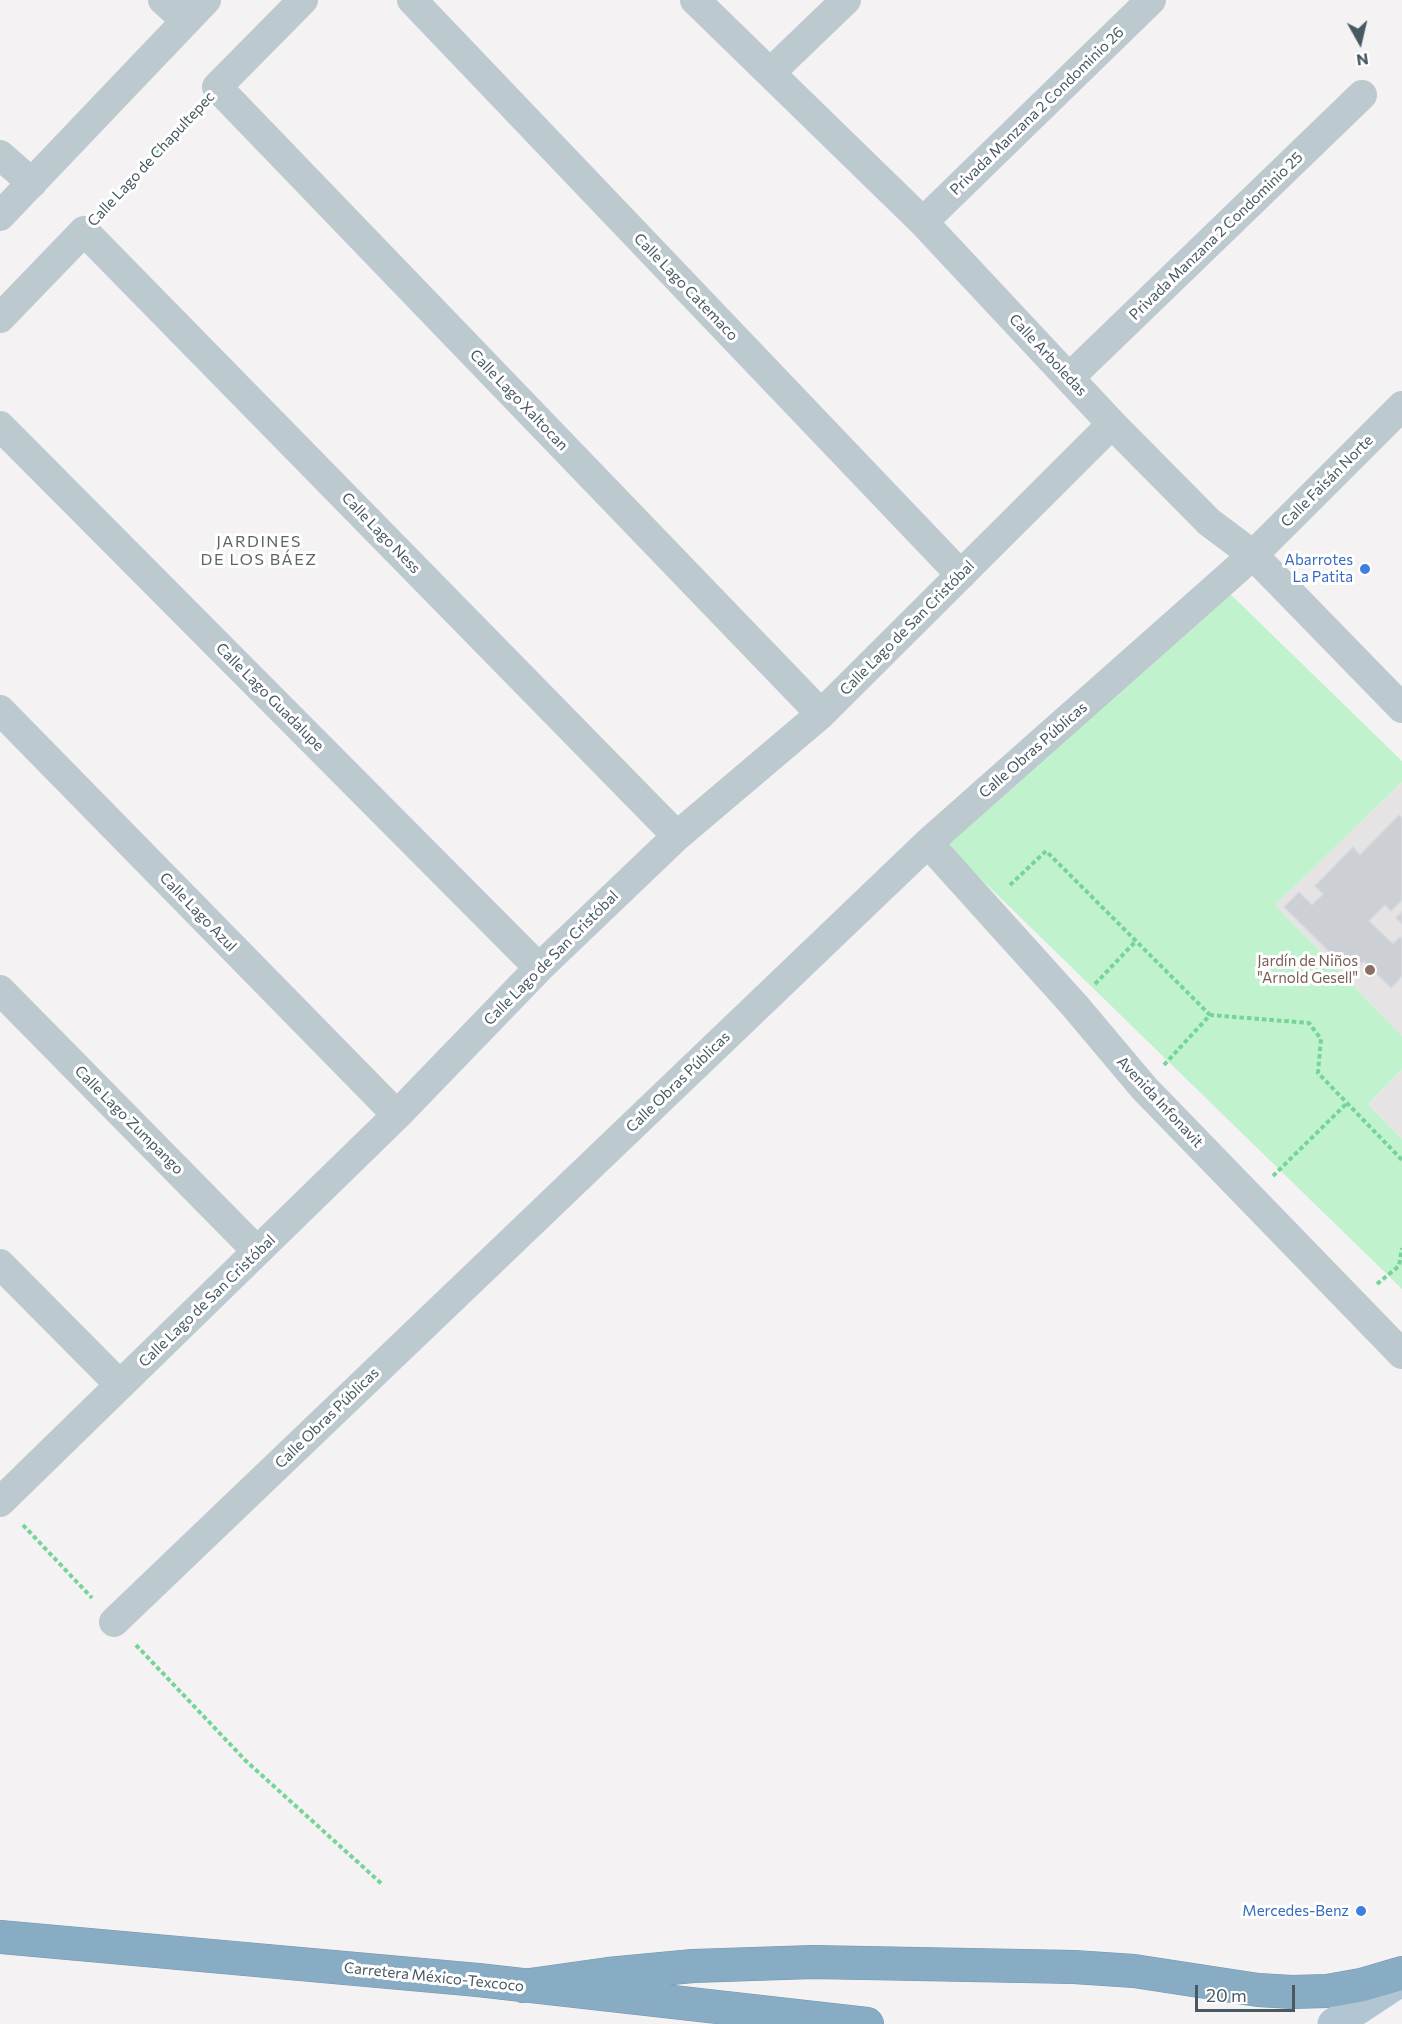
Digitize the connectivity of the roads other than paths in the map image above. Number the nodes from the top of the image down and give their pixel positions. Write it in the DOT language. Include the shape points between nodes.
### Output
graph roads {
  1 [pos="163,0"];
  2 [pos="303,0"];
  3 [pos="412,0"];
  4 [pos="696,0"];
  5 [pos="846,0"];
  6 [pos="1152,0"];
  7 [pos="195,10"];
  8 [pos="770,73"];
  9 [pos="217,87"];
  10 [pos="1362,95"];
  11 [pos="0,155"];
  12 [pos="32,183"];
  13 [pos="0,216"];
  14 [pos="923,222"];
  15 [pos="84,231"];
  16 [pos="0,318"];
  17 [pos="1070,377"];
  18 [pos="1402,406"];
  19 [pos="1112,424"];
  20 [pos="0,426"];
  21 [pos="1253,555"];
  22 [pos="961,575"];
  23 [pos="1402,708"];
  24 [pos="0,710"];
  25 [pos="821,714"];
  26 [pos="677,836"];
  27 [pos="928,843"];
  28 [pos="539,968"];
  29 [pos="0,990"];
  30 [pos="397,1115"];
  31 [pos="257,1251"];
  32 [pos="0,1264"];
  33 [pos="1402,1354"];
  34 [pos="120,1385"];
  35 [pos="0,1502"];
  36 [pos="114,1622"];
  37 [pos="0,1937"];
  38 [pos="1402,1973"];
  39 [pos="1402,1979"];
  40 [pos="524,1986"];
  41 [pos="867,2024"];
  42 [pos="1334,2024"];
  1 -- 7 [label="street"];
  2 -- 9 [label="street, Calle Lago de Chapultepec"];
  3 -- 22 [label="street, Calle Lago Catemaco"];
  4 -- 8 [label="street, Calle Arboledas"];
  5 -- 8 [label="street"];
  6 -- 14 [label="street, Privada Manzana 2 Condominio 26"];
  7 -- 12 [label="street"];
  8 -- 14 [label="street, Calle Arboledas"];
  9 -- 25 [label="street, Calle Lago Xaltocan"];
  10 -- 17 [label="street, Privada Manzana 2 Condominio 25"];
  11 -- 12 [label="street"];
  12 -- 13 [label="street"];
  14 -- 17 [label="street, Calle Arboledas"];
  15 -- 16 [label="street, Calle Lago de Chapultepec"];
  15 -- 26 [label="street, Calle Lago Ness"];
  17 -- 19 [label="street, Calle Arboledas"];
  18 -- 21 [label="street, Calle Faisán Norte"];
  19 -- 21 [label="street, Calle Arboledas" via="1209,522"];
  19 -- 22 [label="street, Calle Lago de San Cristóbal"];
  20 -- 28 [label="street, Calle Lago Guadalupe"];
  21 -- 23 [label="street, Calle Arboledas"];
  21 -- 27 [label="street, Calle Obras Públicas"];
  22 -- 25 [label="street, Calle Lago de San Cristóbal"];
  24 -- 30 [label="street, Calle Lago Azul"];
  25 -- 26 [label="street, Calle Lago de San Cristóbal"];
  26 -- 28 [label="street, Calle Lago de San Cristóbal"];
  27 -- 33 [label="street, Avenida Infonavit" via="1143,1088"];
  27 -- 36 [label="street, Calle Obras Públicas"];
  28 -- 30 [label="street, Calle Lago de San Cristóbal"];
  29 -- 31 [label="street, Calle Lago Zumpango"];
  30 -- 31 [label="street, Calle Lago de San Cristóbal"];
  31 -- 34 [label="street, Calle Lago de San Cristóbal"];
  32 -- 34 [label="street"];
  34 -- 35 [label="street, Calle Lago de San Cristóbal"];
  37 -- 40 [label="highway, Carretera México-Texcoco"];
  38 -- 40 [label="highway" via="1327,1991 1293,1992 1074,1967 813,1962 693,1966"];
  39 -- 42 [label="main road"];
  40 -- 41 [label="highway, Carretera México-Texcoco"];
}
